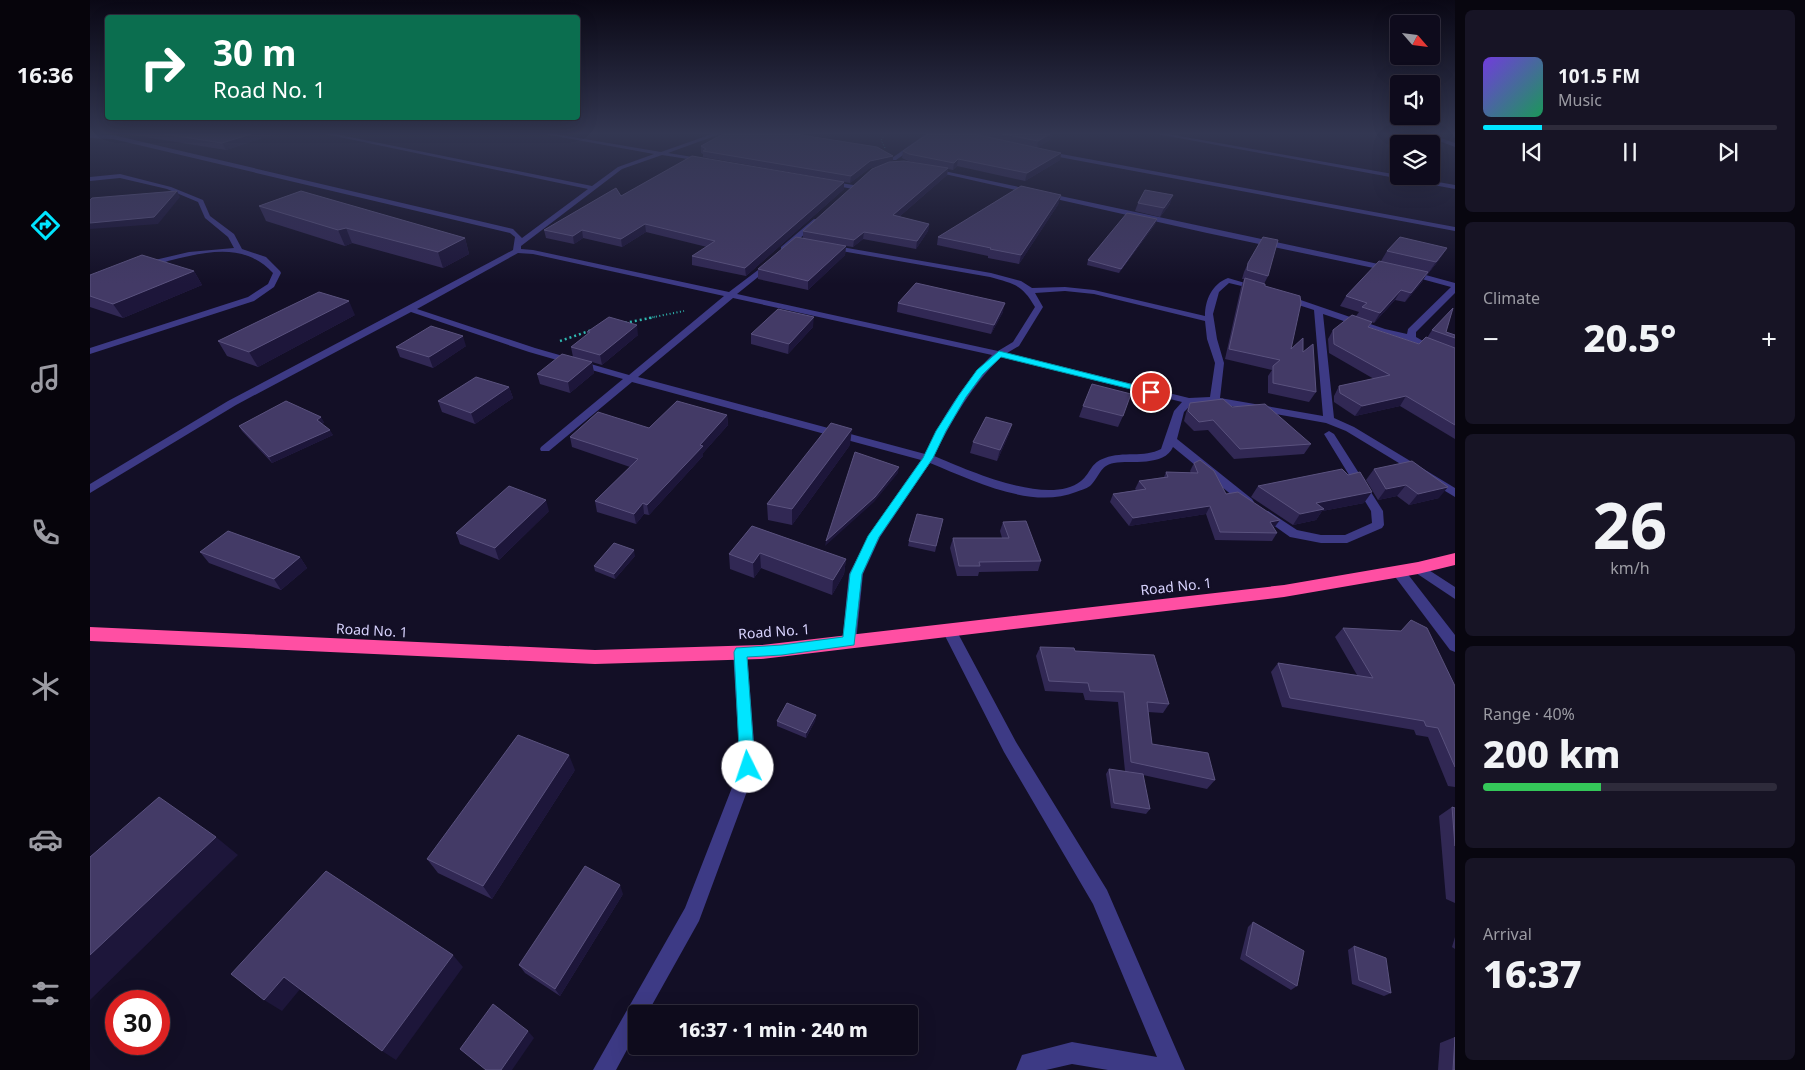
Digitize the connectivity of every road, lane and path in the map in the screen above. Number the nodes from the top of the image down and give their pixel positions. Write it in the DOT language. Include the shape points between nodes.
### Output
graph roads {
  1 [pos="152,184"];
  2 [pos="313,184"];
  3 [pos="573,184"];
  4 [pos="598,184"];
  5 [pos="844,184"];
  6 [pos="995,184"];
  7 [pos="1208,184"];
  8 [pos="1438,184"];
  9 [pos="1455,187"];
  10 [pos="593,188"];
  11 [pos="846,193"];
  12 [pos="820,217"];
  13 [pos="1455,229"];
  14 [pos="793,241"];
  15 [pos="802,242"];
  16 [pos="821,245"];
  17 [pos="517,248"];
  18 [pos="238,249"];
  19 [pos="137,267"];
  20 [pos="1455,287"];
  21 [pos="1030,291"];
  22 [pos="730,296"];
  23 [pos="409,309"];
  24 [pos="1318,309"];
  25 [pos="684,311"];
  26 [pos="1210,320"];
  27 [pos="619,324"];
  28 [pos="601,328"];
  29 [pos="1412,338"];
  30 [pos="1425,345"];
  31 [pos="532,350"];
  32 [pos="90,351"];
  33 [pos="999,354"];
  34 [pos="630,378"];
  35 [pos="1214,400"];
  36 [pos="1189,401"];
  37 [pos="1329,420"];
  38 [pos="1329,434"];
  39 [pos="1171,440"];
  40 [pos="545,449"];
  41 [pos="928,458"];
  42 [pos="90,490"];
  43 [pos="1455,493"];
  44 [pos="1455,558"];
  45 [pos="1418,568"];
  46 [pos="1398,571"];
  47 [pos="1455,594"];
  48 [pos="949,630"];
  49 [pos="90,634"];
  50 [pos="850,642"];
  51 [pos="1455,646"];
  52 [pos="740,652"];
  53 [pos="604,1070"];
  54 [pos="1027,1070"];
  55 [pos="1173,1070"];
  1 -- 18 [label="street" via="201,201 207,217 231,236"];
  2 -- 17 [label="street" via="514,231 519,237"];
  3 -- 10 [label="street"];
  4 -- 10 [label="street"];
  5 -- 11 [label="street" via="855,185"];
  6 -- 20 [label="street" via="1408,273"];
  7 -- 13 [label="street"];
  8 -- 9 [label="street"];
  10 -- 17 [label="street"];
  12 -- 14 [label="street"];
  14 -- 15 [label="street"];
  14 -- 22 [label="street"];
  16 -- 21 [label="street" via="991,275 1018,283"];
  17 -- 22 [label="street"];
  17 -- 23 [label="street"];
  18 -- 19 [label="street" via="206,251"];
  18 -- 32 [label="street" via="263,259 277,273 271,285 251,299"];
  20 -- 29 [label="street" via="1411,331"];
  21 -- 26 [label="street" via="1065,289 1094,292"];
  21 -- 33 [label="street" via="1039,307 1016,344"];
  22 -- 33 [label="street"];
  22 -- 34 [label="street"];
  23 -- 31 [label="street"];
  23 -- 42 [label="street" via="232,403"];
  24 -- 26 [label="street" via="1228,280 1215,291 1208,308"];
  24 -- 29 [label="street"];
  24 -- 37 [label="street"];
  25 -- 27 [label="path"];
  26 -- 35 [label="street" via="1212,340 1219,359"];
  28 -- 31 [label="path"];
  29 -- 30 [label="street"];
  31 -- 34 [label="street"];
  33 -- 36 [label="street"];
  33 -- 41 [label="street" via="980,372 962,397"];
  34 -- 40 [label="street"];
  34 -- 41 [label="street"];
  35 -- 36 [label="street"];
  35 -- 37 [label="street"];
  36 -- 39 [label="street" via="1179,411"];
  37 -- 43 [label="street" via="1350,429"];
  38 -- 39 [label="street" via="1377,511 1378,525 1347,538 1321,539 1294,534"];
  39 -- 41 [label="street" via="1166,451 1154,457 1110,460 1099,465 1085,484 1062,493 1033,493 990,483"];
  41 -- 50 [label="street" via="874,536 856,574"];
  44 -- 45 [label="highway, Road No. 1"];
  45 -- 46 [label="highway, Road No. 1"];
  45 -- 47 [label="street"];
  46 -- 48 [label="highway, Road No. 1" via="1284,591"];
  46 -- 51 [label="street"];
  48 -- 50 [label="highway, Road No. 1"];
  48 -- 55 [label="street" via="1010,747 1100,897"];
  49 -- 52 [label="highway, Road No. 1" via="595,657"];
  50 -- 52 [label="highway, Road No. 1"];
  52 -- 53 [label="street" via="748,767 692,914"];
  54 -- 55 [label="street" via="1030,1063 1072,1053"];
}
